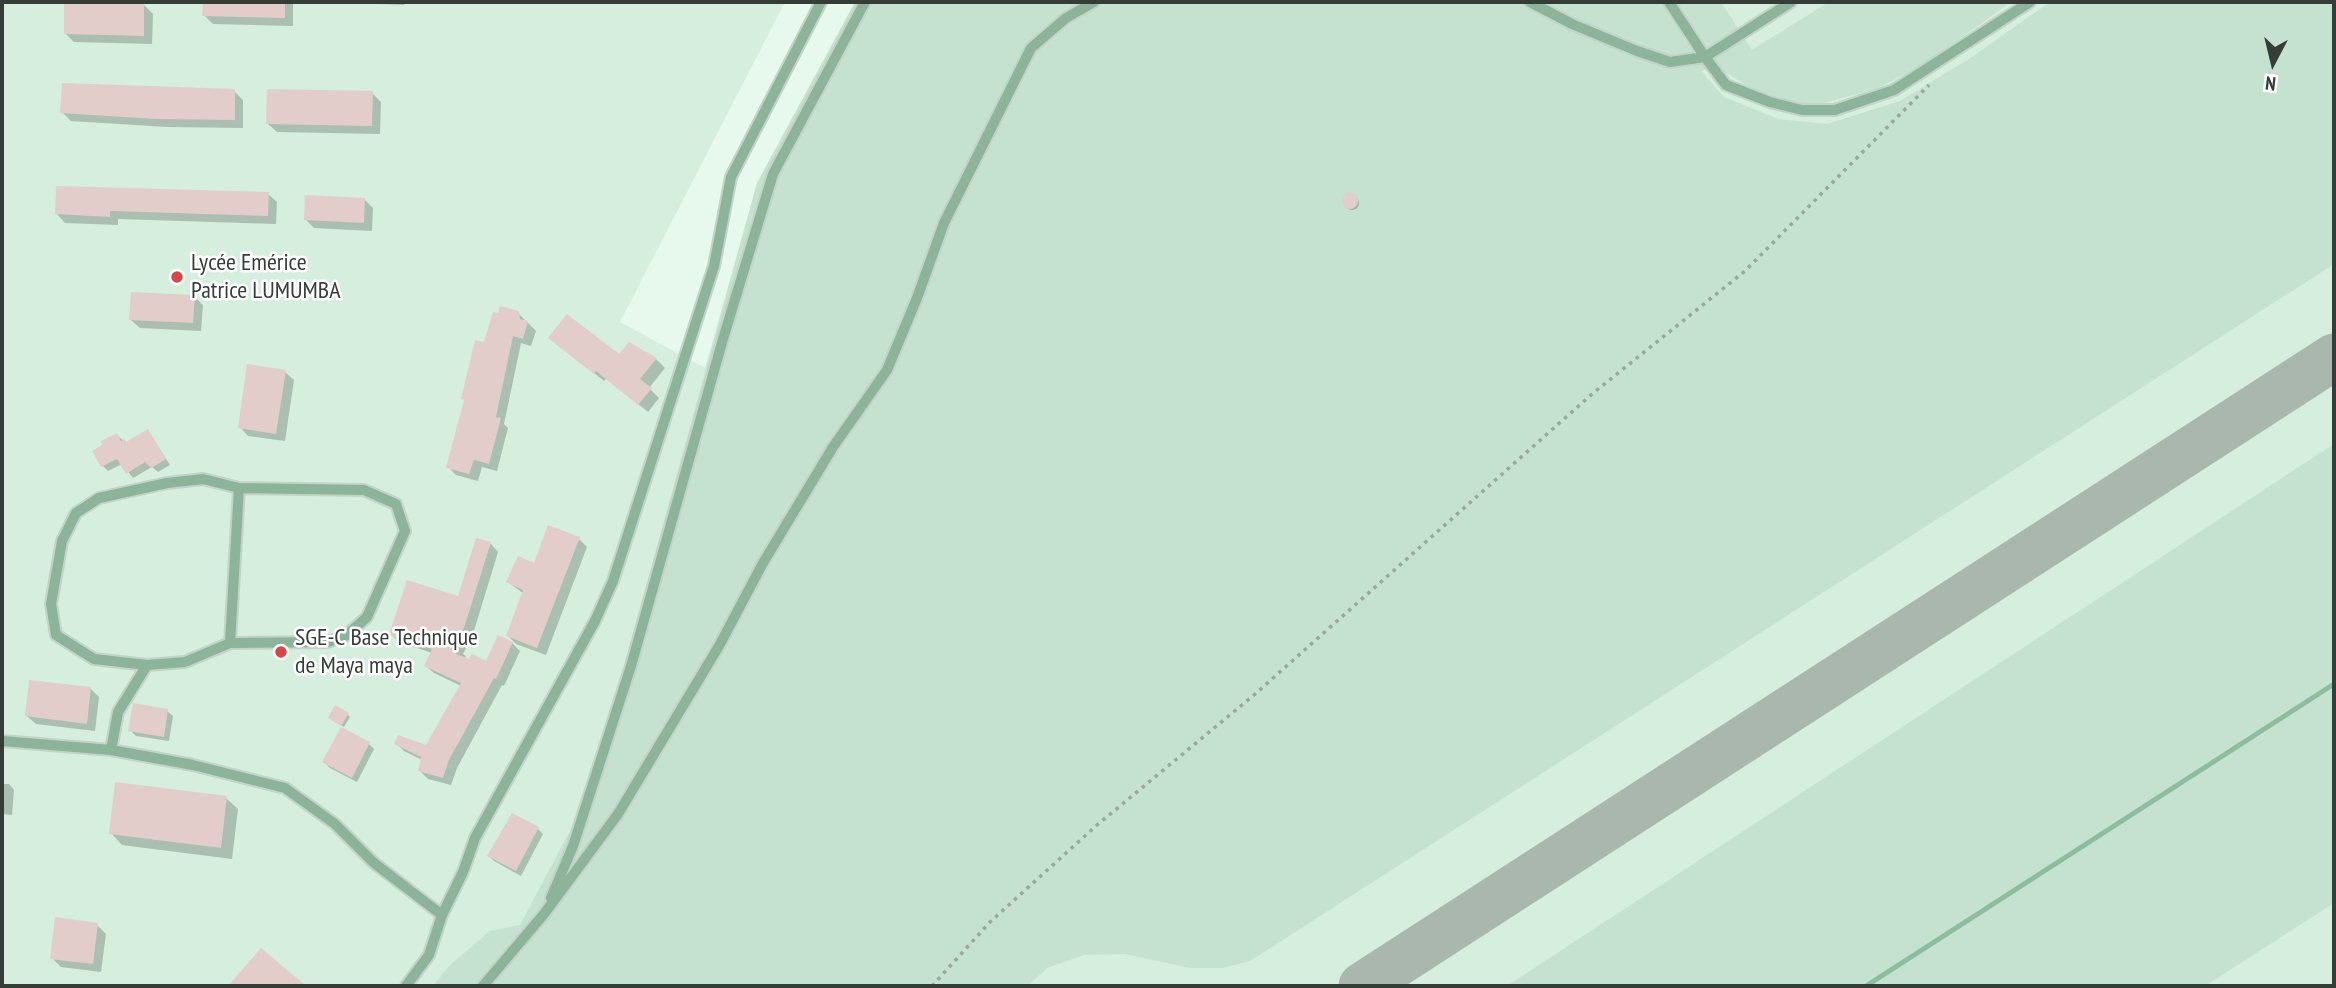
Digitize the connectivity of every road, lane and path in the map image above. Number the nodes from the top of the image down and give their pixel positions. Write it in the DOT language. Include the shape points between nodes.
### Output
graph roads {
  1 [pos="821,2"];
  2 [pos="865,2"];
  3 [pos="1094,2"];
  4 [pos="1530,2"];
  5 [pos="1669,2"];
  6 [pos="1791,2"];
  7 [pos="2030,2"];
  8 [pos="1705,57"];
  9 [pos="1936,79"];
  10 [pos="239,488"];
  11 [pos="230,643"];
  12 [pos="147,666"];
  13 [pos="2,741"];
  14 [pos="111,750"];
  15 [pos="544,914"];
  16 [pos="442,915"];
  17 [pos="406,986"];
  18 [pos="483,986"];
  19 [pos="932,986"];
  1 -- 16 [label="lane" via="731,177 714,266 613,581 475,838"];
  2 -- 15 [label="lane" via="773,174 631,666 573,846"];
  3 -- 15 [label="lane" via="1066,18 1031,48 944,223 887,370 833,447 618,814"];
  4 -- 8 [label="lane" via="1572,24 1670,62"];
  5 -- 8 [label="lane"];
  6 -- 8 [label="lane"];
  7 -- 8 [label="lane" via="1894,90 1835,110 1802,110 1770,103 1726,85"];
  9 -- 19 [label="path" via="1745,271 1592,394 1254,695 1097,824 990,922"];
  10 -- 11 [label="lane"];
  10 -- 11 [label="lane" via="364,490 396,504 405,531 367,617 347,635 328,642"];
  10 -- 12 [label="lane" via="203,479 167,483 99,498 76,513 62,541 51,604 57,635 94,659"];
  11 -- 12 [label="lane" via="185,662"];
  12 -- 14 [label="lane" via="118,712"];
  13 -- 14 [label="lane"];
  14 -- 16 [label="lane" via="285,788"];
  15 -- 18 [label="lane"];
  16 -- 17 [label="lane" via="429,955"];
}
